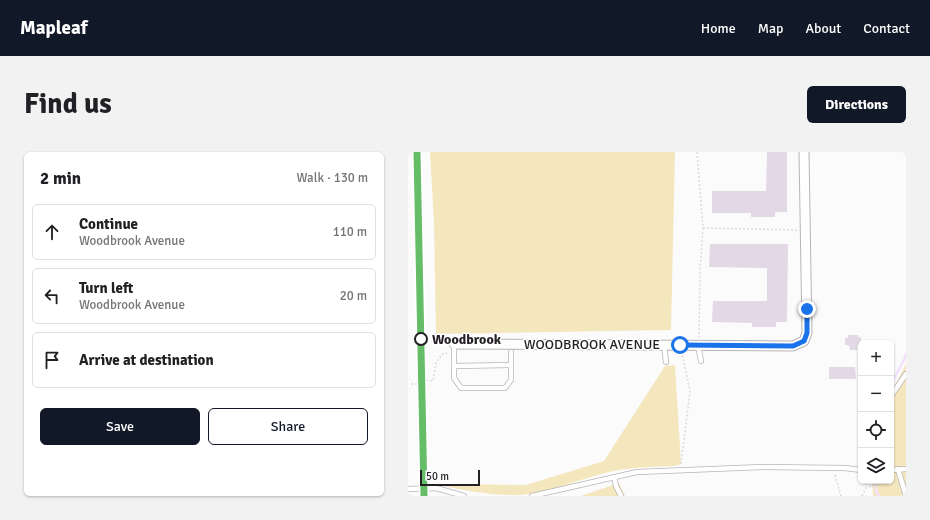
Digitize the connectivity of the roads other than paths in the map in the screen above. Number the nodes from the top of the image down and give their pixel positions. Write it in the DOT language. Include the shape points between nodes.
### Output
graph roads {
  1 [pos="804,152"];
  2 [pos="664,345"];
  3 [pos="698,345"];
  4 [pos="454,349"];
  5 [pos="511,352"];
  6 [pos="701,361"];
  7 [pos="666,362"];
  8 [pos="511,365"];
  9 [pos="454,366"];
  10 [pos="906,374"];
  11 [pos="894,392"];
  12 [pos="898,469"];
  13 [pos="906,469"];
  14 [pos="858,470"];
  15 [pos="894,470"];
  16 [pos="614,477"];
  17 [pos="408,489"];
  18 [pos="464,496"];
  19 [pos="532,496"];
  20 [pos="621,496"];
  21 [pos="906,496"];
  1 -- 3 [label="street, WOODBROOK AVENUE" via="807,333 804,341 793,346"];
  2 -- 3 [label="street, WOODBROOK AVENUE"];
  2 -- 4 [label="street, WOODBROOK AVENUE"];
  2 -- 7 [label="lane"];
  3 -- 6 [label="lane"];
  4 -- 9 [label="lane"];
  5 -- 8 [label="lane"];
  8 -- 9 [label="lane"];
  8 -- 9 [label="lane" via="511,380 505,388 461,388 454,378"];
  10 -- 11 [label="lane"];
  12 -- 13 [label="lane"];
  12 -- 15 [label="lane"];
  12 -- 21 [label="lane"];
  14 -- 16 [label="lane" via="763,467 637,472"];
  16 -- 19 [label="lane"];
  16 -- 20 [label="lane"];
  17 -- 18 [label="lane" via="436,488"];
}
